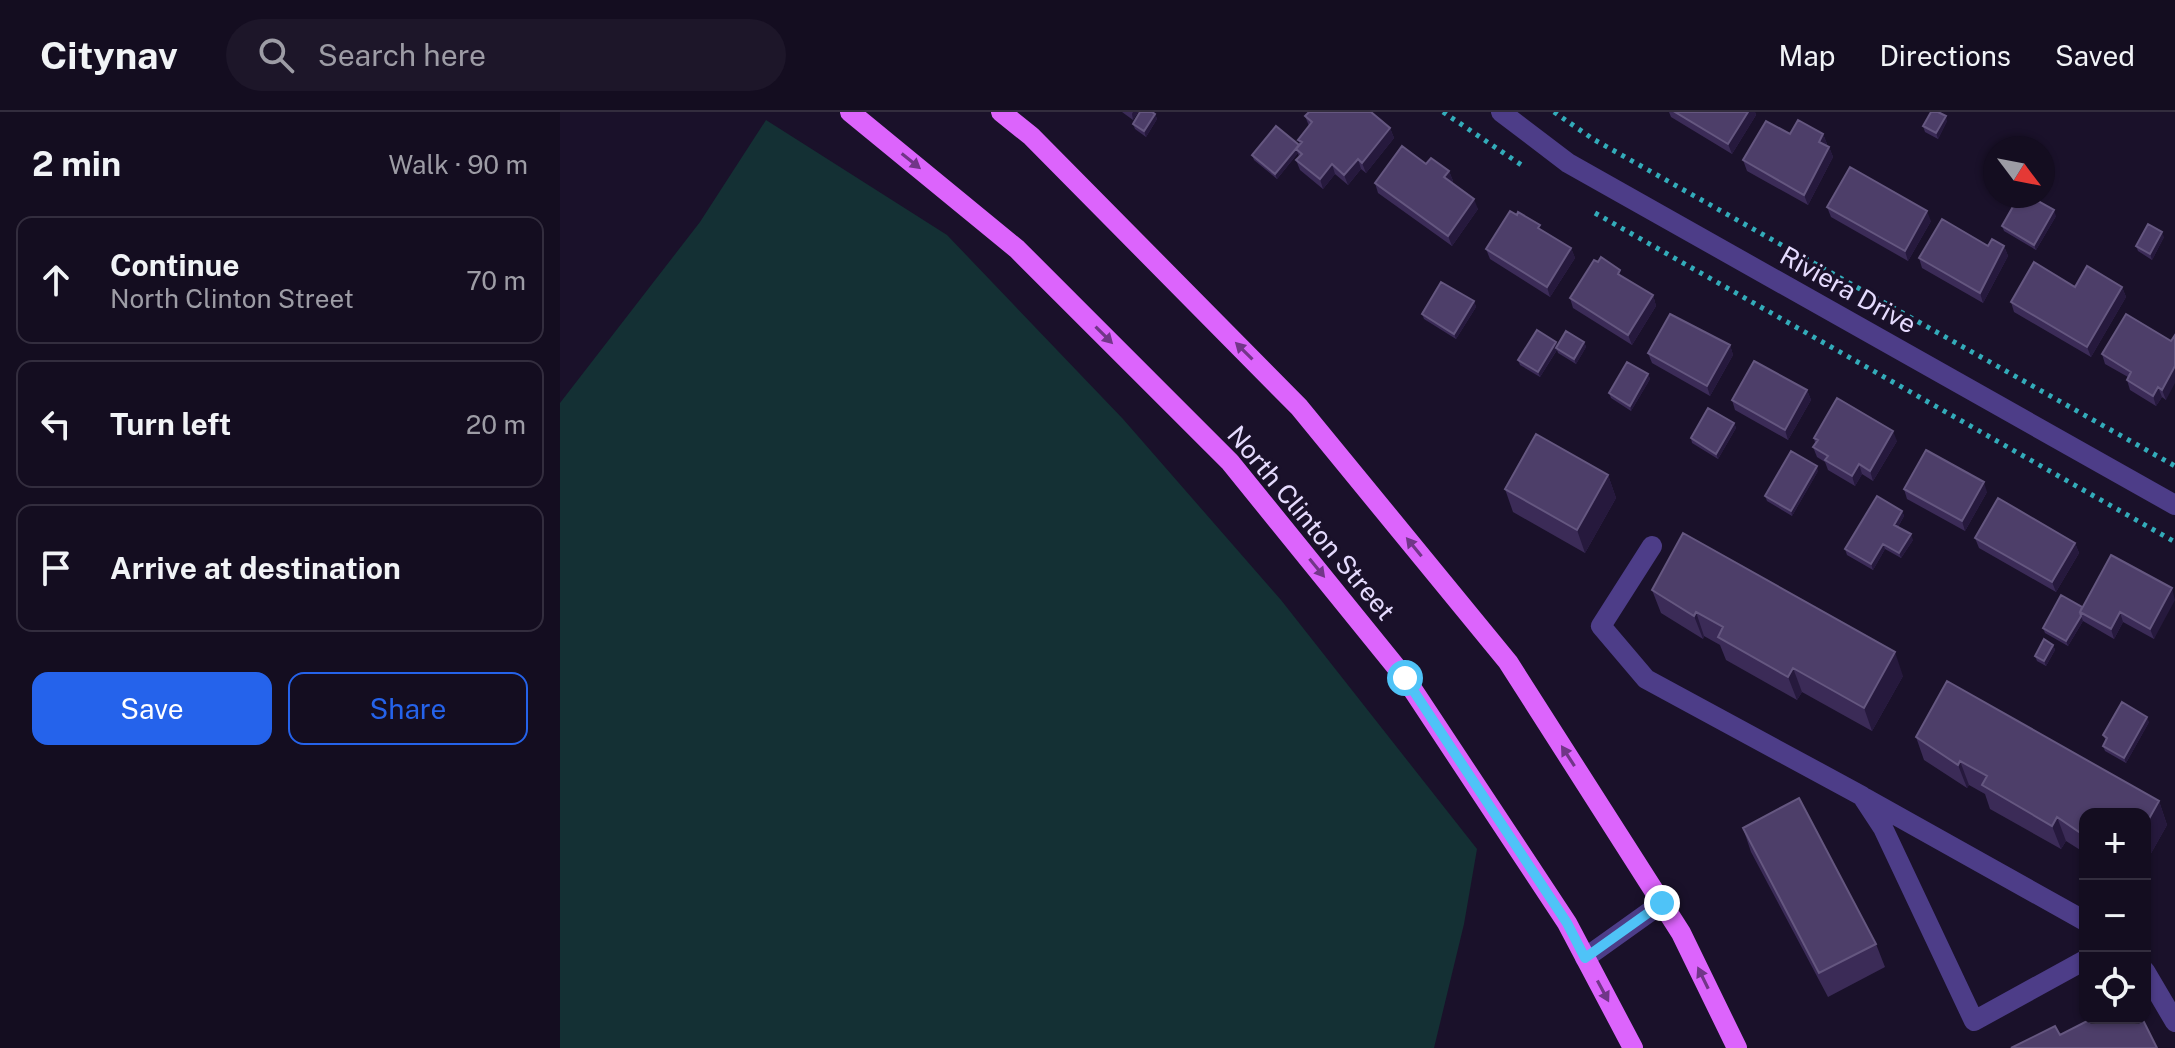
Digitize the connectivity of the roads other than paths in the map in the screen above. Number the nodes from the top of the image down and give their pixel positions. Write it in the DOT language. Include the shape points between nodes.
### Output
graph roads {
  1 [pos="850,112"];
  2 [pos="1001,112"];
  3 [pos="1501,112"];
  4 [pos="2175,505"];
  5 [pos="1652,546"];
  6 [pos="1862,796"];
  7 [pos="1662,903"];
  8 [pos="2079,918"];
  9 [pos="1585,958"];
  10 [pos="2079,963"];
  11 [pos="2151,981"];
  12 [pos="2175,1022"];
  13 [pos="1633,1048"];
  14 [pos="1737,1048"];
  1 -- 9 [label="main road, North Clinton Street, one-way" via="1017,249 1230,462 1405,678"];
  7 -- 2 [label="main road, one-way" via="1508,662 1299,407 1031,136"];
  3 -- 4 [label="street, Riviera Drive" via="1568,163"];
  5 -- 6 [label="street" via="1601,626 1646,679"];
  6 -- 8 [label="street"];
  6 -- 10 [label="street" via="1883,828 1974,1021"];
  7 -- 9 [label="street"];
  14 -- 7 [label="main road, one-way"];
  9 -- 13 [label="main road, North Clinton Street, one-way"];
  11 -- 12 [label="street"];
}
